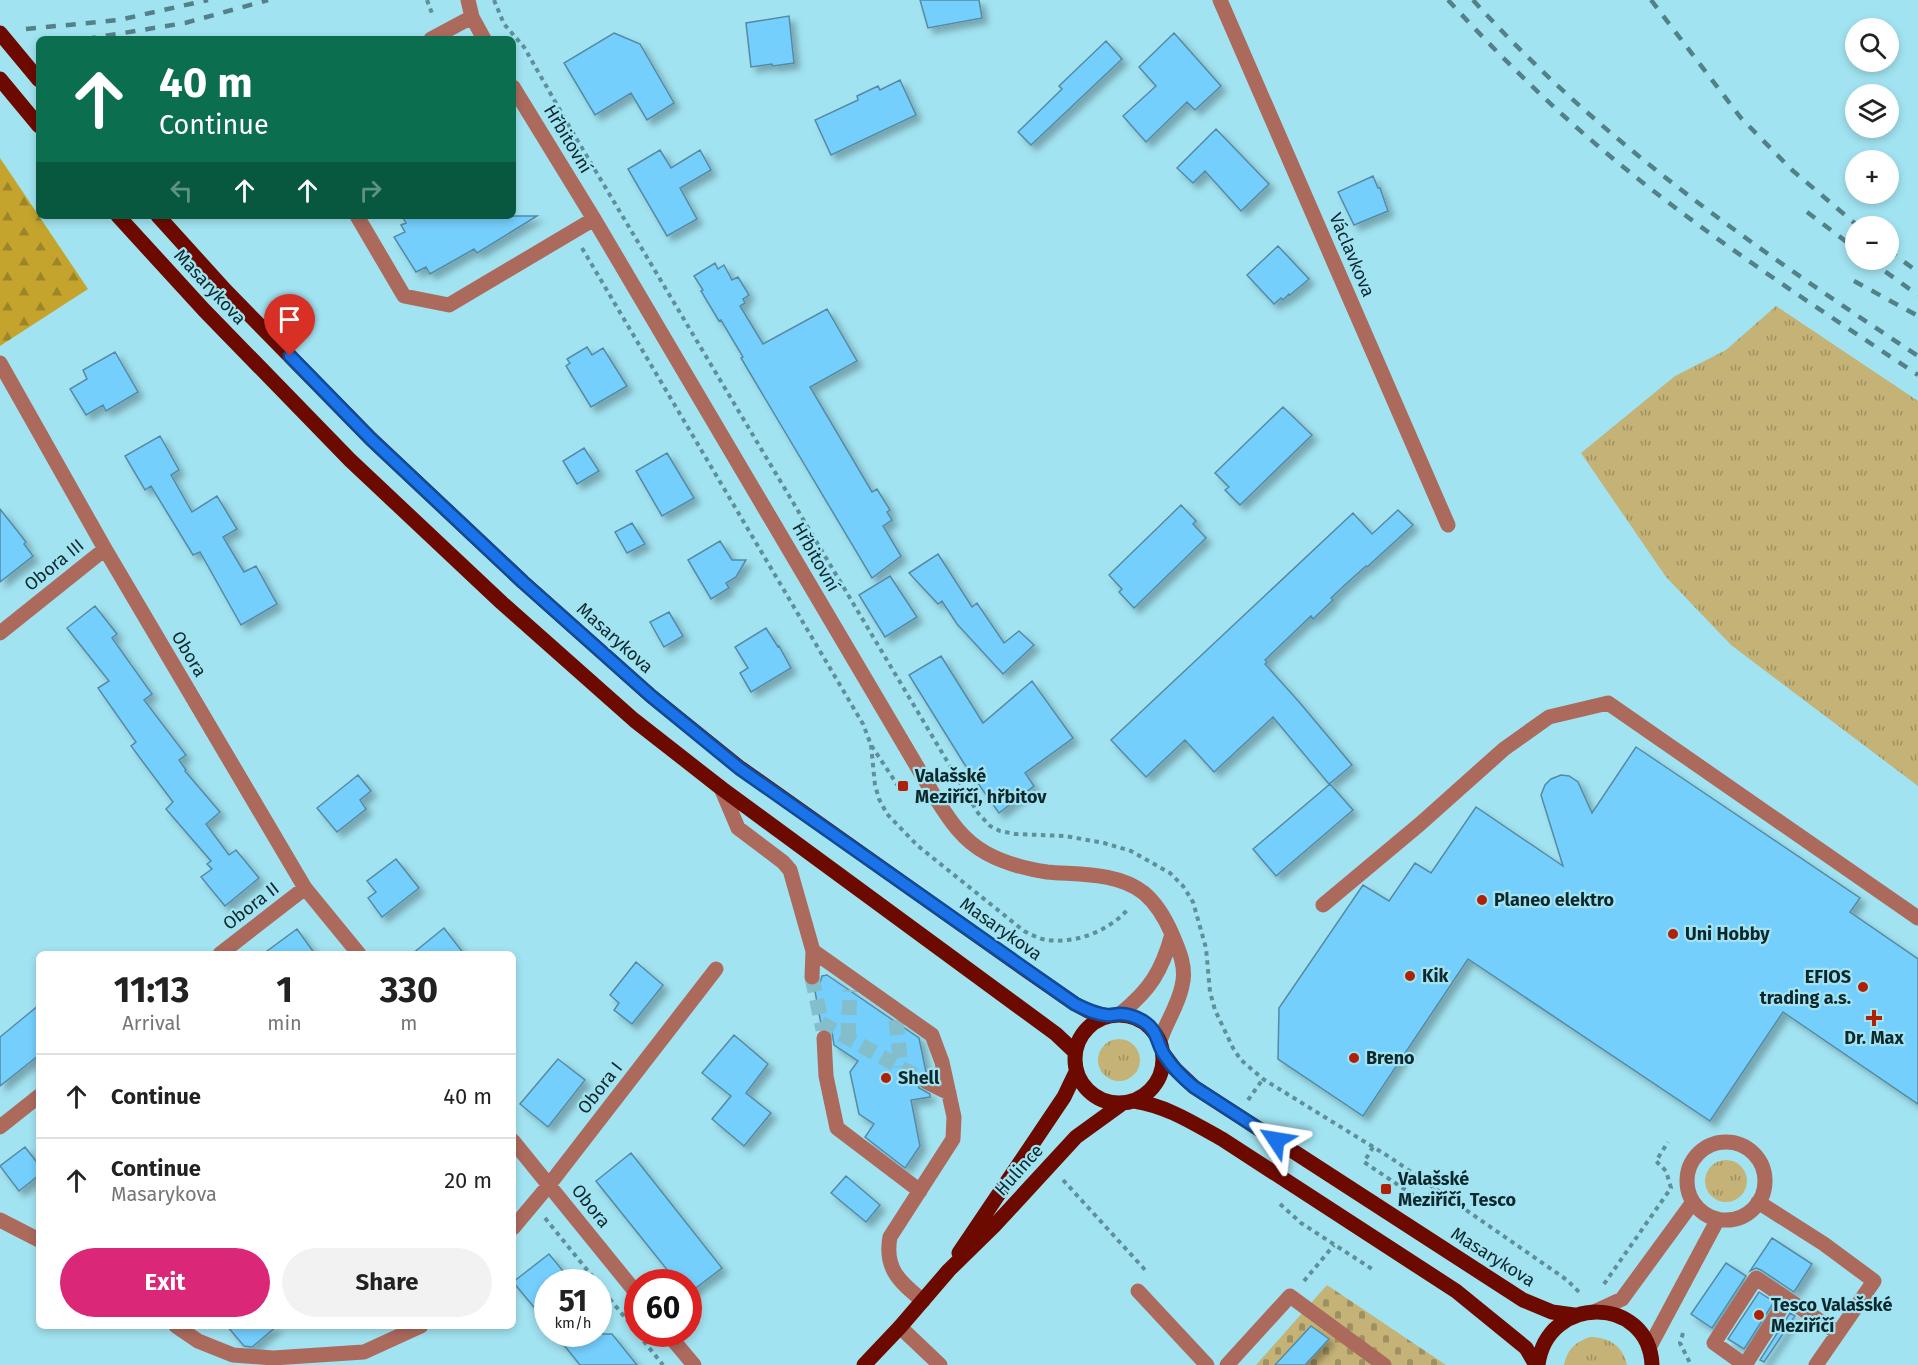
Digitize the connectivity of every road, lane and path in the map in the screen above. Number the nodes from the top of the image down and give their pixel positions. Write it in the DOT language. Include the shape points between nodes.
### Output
graph roads {
  1 [pos="468,0"];
  2 [pos="494,0"];
  3 [pos="1220,0"];
  4 [pos="472,17"];
  5 [pos="0,33"];
  6 [pos="437,36"];
  7 [pos="482,36"];
  8 [pos="514,36"];
  9 [pos="516,38"];
  10 [pos="36,76"];
  11 [pos="0,80"];
  12 [pos="516,92"];
  13 [pos="36,122"];
  14 [pos="121,219"];
  15 [pos="161,219"];
  16 [pos="359,219"];
  17 [pos="594,219"];
  18 [pos="572,231"];
  19 [pos="0,363"];
  20 [pos="1448,525"];
  21 [pos="105,549"];
  22 [pos="0,633"];
  23 [pos="721,788"];
  24 [pos="902,792"];
  25 [pos="305,888"];
  26 [pos="1323,905"];
  27 [pos="1918,918"];
  28 [pos="1172,934"];
  29 [pos="224,951"];
  30 [pos="357,951"];
  31 [pos="813,951"];
  32 [pos="716,969"];
  33 [pos="812,977"];
  34 [pos="1114,1015"];
  35 [pos="824,1038"];
  36 [pos="1161,1047"];
  37 [pos="1075,1052"];
  38 [pos="1076,1072"];
  39 [pos="927,1082"];
  40 [pos="949,1093"];
  41 [pos="36,1098"];
  42 [pos="1129,1102"];
  43 [pos="0,1127"];
  44 [pos="1668,1142"];
  45 [pos="516,1145"];
  46 [pos="1373,1147"];
  47 [pos="1057,1173"];
  48 [pos="549,1185"];
  49 [pos="1434,1188"];
  50 [pos="920,1191"];
  51 [pos="1275,1198"];
  52 [pos="1693,1202"];
  53 [pos="1758,1202"];
  54 [pos="534,1204"];
  55 [pos="1718,1219"];
  56 [pos="0,1220"];
  57 [pos="516,1225"];
  58 [pos="36,1238"];
  59 [pos="1334,1245"];
  60 [pos="586,1269"];
  61 [pos="1372,1269"];
  62 [pos="949,1270"];
  63 [pos="624,1278"];
  64 [pos="1154,1279"];
  65 [pos="1595,1288"];
  66 [pos="1138,1291"];
  67 [pos="1588,1291"];
  68 [pos="1290,1296"];
  69 [pos="1787,1299"];
  70 [pos="612,1301"];
  71 [pos="923,1301"];
  72 [pos="1596,1311"];
  73 [pos="1574,1315"];
  74 [pos="624,1316"];
  75 [pos="900,1328"];
  76 [pos="180,1329"];
  77 [pos="414,1329"];
  78 [pos="1838,1333"];
  79 [pos="679,1347"];
  80 [pos="1649,1348"];
  81 [pos="228,1360"];
  82 [pos="694,1365"];
  83 [pos="864,1365"];
  84 [pos="940,1365"];
  85 [pos="1206,1365"];
  86 [pos="1227,1365"];
  87 [pos="1384,1365"];
  88 [pos="1537,1365"];
  89 [pos="1652,1365"];
  90 [pos="1745,1365"];
  91 [pos="1816,1365"];
  1 -- 4 [label="street"];
  2 -- 8 [label="path" via="504,24"];
  3 -- 20 [label="street, Václavkova"];
  4 -- 6 [label="street"];
  4 -- 7 [label="street"];
  5 -- 10 [label="main road, bridge"];
  9 -- 46 [label="path" via="978,813 1000,831 1104,843 1131,851 1170,873 1193,902 1206,948 1215,1010 1241,1060"];
  11 -- 13 [label="main road"];
  12 -- 17 [label="street, Hřbitovní"];
  14 -- 23 [label="main road, Masarykova" via="350,460 634,720"];
  15 -- 34 [label="main road, Masarykova" via="371,439 651,696 739,768 1075,1004"];
  16 -- 18 [label="street" via="404,296 448,305"];
  17 -- 18 [label="street"];
  17 -- 28 [label="street, Hřbitovní" via="934,797 962,836 986,853 1022,867 1091,875 1130,885 1155,904"];
  18 -- 24 [label="path"];
  19 -- 21 [label="street, Obora"];
  21 -- 22 [label="street, Obora III"];
  21 -- 25 [label="street, Obora"];
  23 -- 31 [label="street" via="738,828 790,870"];
  23 -- 37 [label="main road, Masarykova" via="1056,1034"];
  25 -- 29 [label="street, Obora II"];
  25 -- 30 [label="street, Obora"];
  26 -- 27 [label="street" via="1504,748 1549,717 1608,703"];
  28 -- 34 [label="street" via="1156,976 1140,996"];
  28 -- 36 [label="street, Hřbitovní" via="1182,960 1183,985"];
  31 -- 33 [label="street"];
  31 -- 40 [label="street" via="853,986 932,1035"];
  32 -- 48 [label="street, Obora I"];
  34 -- 36 [label="main road" via="1132,1016 1144,1022"];
  34 -- 37 [label="main road" via="1095,1021 1086,1029"];
  35 -- 50 [label="street" via="826,1076 837,1128"];
  36 -- 42 [label="main road" via="1161,1071 1153,1087"];
  36 -- 73 [label="main road, Masarykova" via="1175,1069 1194,1087 1523,1300 1552,1312"];
  37 -- 38 [label="main road"];
  38 -- 42 [label="main road" via="1094,1096 1108,1102"];
  38 -- 62 [label="main road, Hulince" via="1064,1097"];
  39 -- 40 [label="street"];
  40 -- 50 [label="street" via="953,1139"];
  41 -- 43 [label="street"];
  42 -- 62 [label="main road, Hulince" via="1076,1137"];
  42 -- 88 [label="main road, Masarykova" via="1163,1108 1222,1139 1456,1291 1526,1348"];
  44 -- 65 [label="path" via="1656,1161 1666,1171 1671,1188 1603,1285"];
  45 -- 48 [label="street, Obora"];
  46 -- 49 [label="path"];
  46 -- 49 [label="path" via="1364,1162 1425,1203"];
  47 -- 64 [label="path"];
  48 -- 54 [label="street, Obora I"];
  48 -- 63 [label="street, Obora"];
  49 -- 67 [label="path" via="1567,1280 1580,1294"];
  50 -- 71 [label="street" via="888,1248 895,1274"];
  51 -- 59 [label="path" via="1294,1218"];
  52 -- 53 [label="street" via="1688,1173 1694,1159 1704,1148 1734,1142 1759,1159 1765,1173 1765,1189"];
  52 -- 55 [label="street"];
  52 -- 72 [label="street" via="1622,1299"];
  53 -- 55 [label="street" via="1748,1213"];
  53 -- 78 [label="street" via="1874,1281"];
  54 -- 57 [label="street, Obora I"];
  54 -- 60 [label="path"];
  55 -- 80 [label="street"];
  56 -- 58 [label="street"];
  59 -- 61 [label="path"];
  59 -- 68 [label="path"];
  62 -- 71 [label="main road, Hulince"];
  66 -- 85 [label="street"];
  68 -- 86 [label="street"];
  68 -- 87 [label="street"];
  69 -- 78 [label="street"];
  69 -- 90 [label="street"];
  69 -- 90 [label="street" via="1756,1278 1714,1343"];
  70 -- 74 [label="path"];
  71 -- 75 [label="main road, Hulince"];
  72 -- 73 [label="main road, Masarykova"];
  72 -- 80 [label="main road, Masarykova" via="1628,1321"];
  73 -- 88 [label="main road, Masarykova" via="1548,1336"];
  75 -- 83 [label="main road, Hulince"];
  75 -- 84 [label="street"];
  76 -- 81 [label="street"];
  77 -- 81 [label="street" via="364,1352"];
  78 -- 91 [label="street"];
  79 -- 82 [label="street"];
  80 -- 89 [label="main road, Masarykova"];
}
